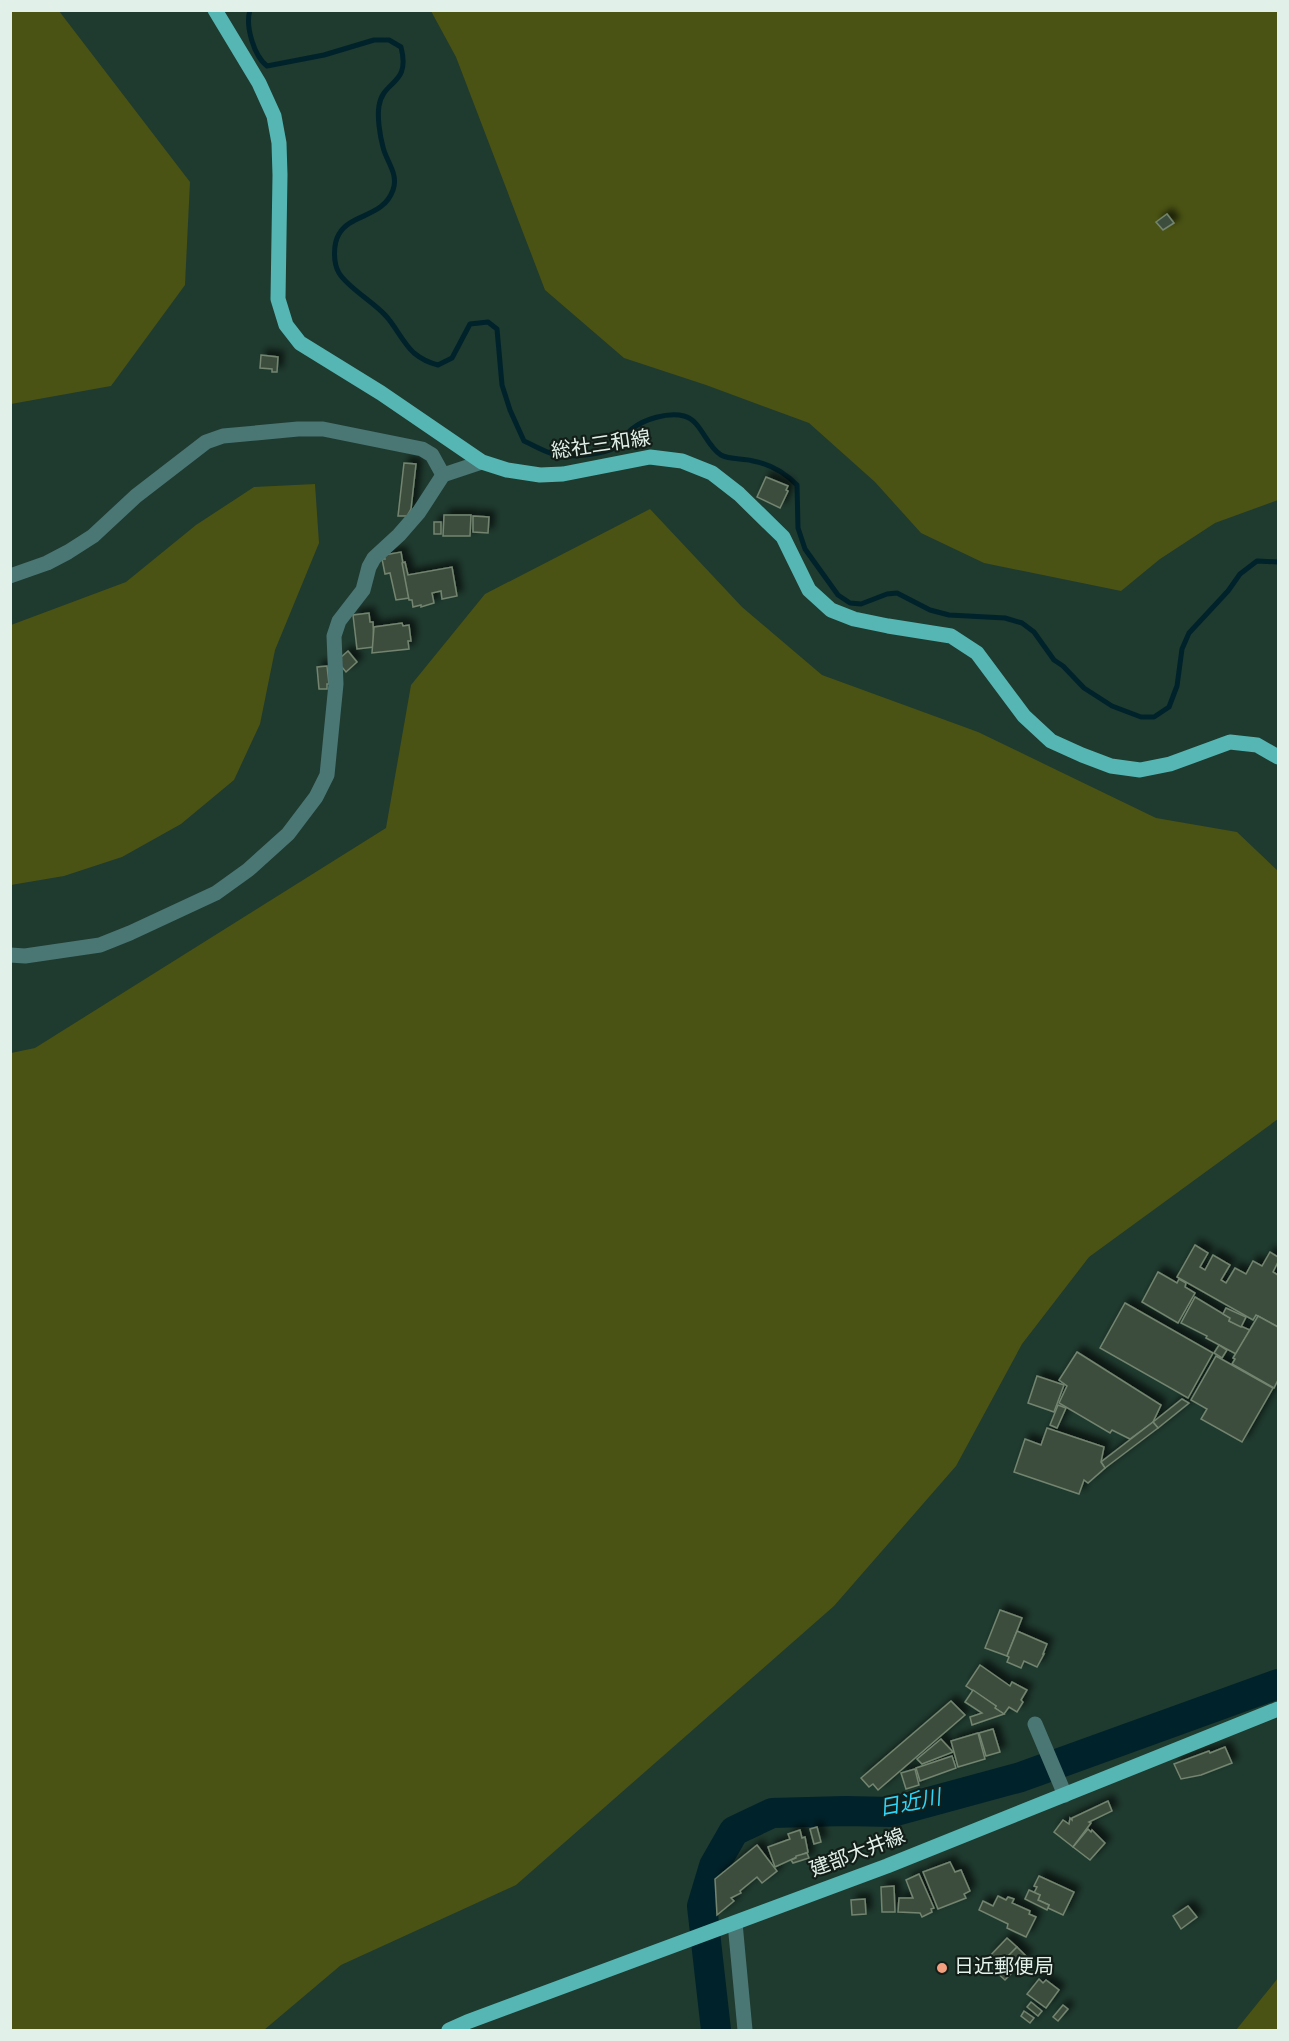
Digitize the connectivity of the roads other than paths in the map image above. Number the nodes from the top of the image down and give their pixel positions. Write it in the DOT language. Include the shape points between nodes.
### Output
graph roads {
  1 [pos="215,10"];
  2 [pos="482,462"];
  3 [pos="443,475"];
  4 [pos="10,576"];
  5 [pos="1278,757"];
  6 [pos="10,955"];
  7 [pos="1278,1709"];
  8 [pos="1035,1724"];
  9 [pos="1063,1792"];
  10 [pos="728,1926"];
  11 [pos="449,2031"];
  12 [pos="745,2031"];
  1 -- 2 [label="main road, 総社三和線" via="274,116 280,175 278,299 285,325 300,343"];
  2 -- 3 [label="street"];
  2 -- 5 [label="main road, 総社三和線" via="540,475 650,457 682,461 712,473 783,537 809,590 831,610 876,624 951,636 977,653 1024,716 1051,741 1111,766 1140,770 1170,764 1230,742 1257,745"];
  3 -- 4 [label="street" via="432,455 422,449 323,429 223,436 206,442 136,496 93,536 47,563"];
  3 -- 6 [label="street" via="406,527 374,558 363,590 339,621 334,636 336,684 327,775 288,834 249,870 216,893 130,933 100,945"];
  7 -- 9 [label="main road, 建部大井線"];
  8 -- 9 [label="street"];
  9 -- 10 [label="main road, 建部大井線"];
  10 -- 11 [label="main road, 建部大井線"];
  10 -- 12 [label="street"];
}
